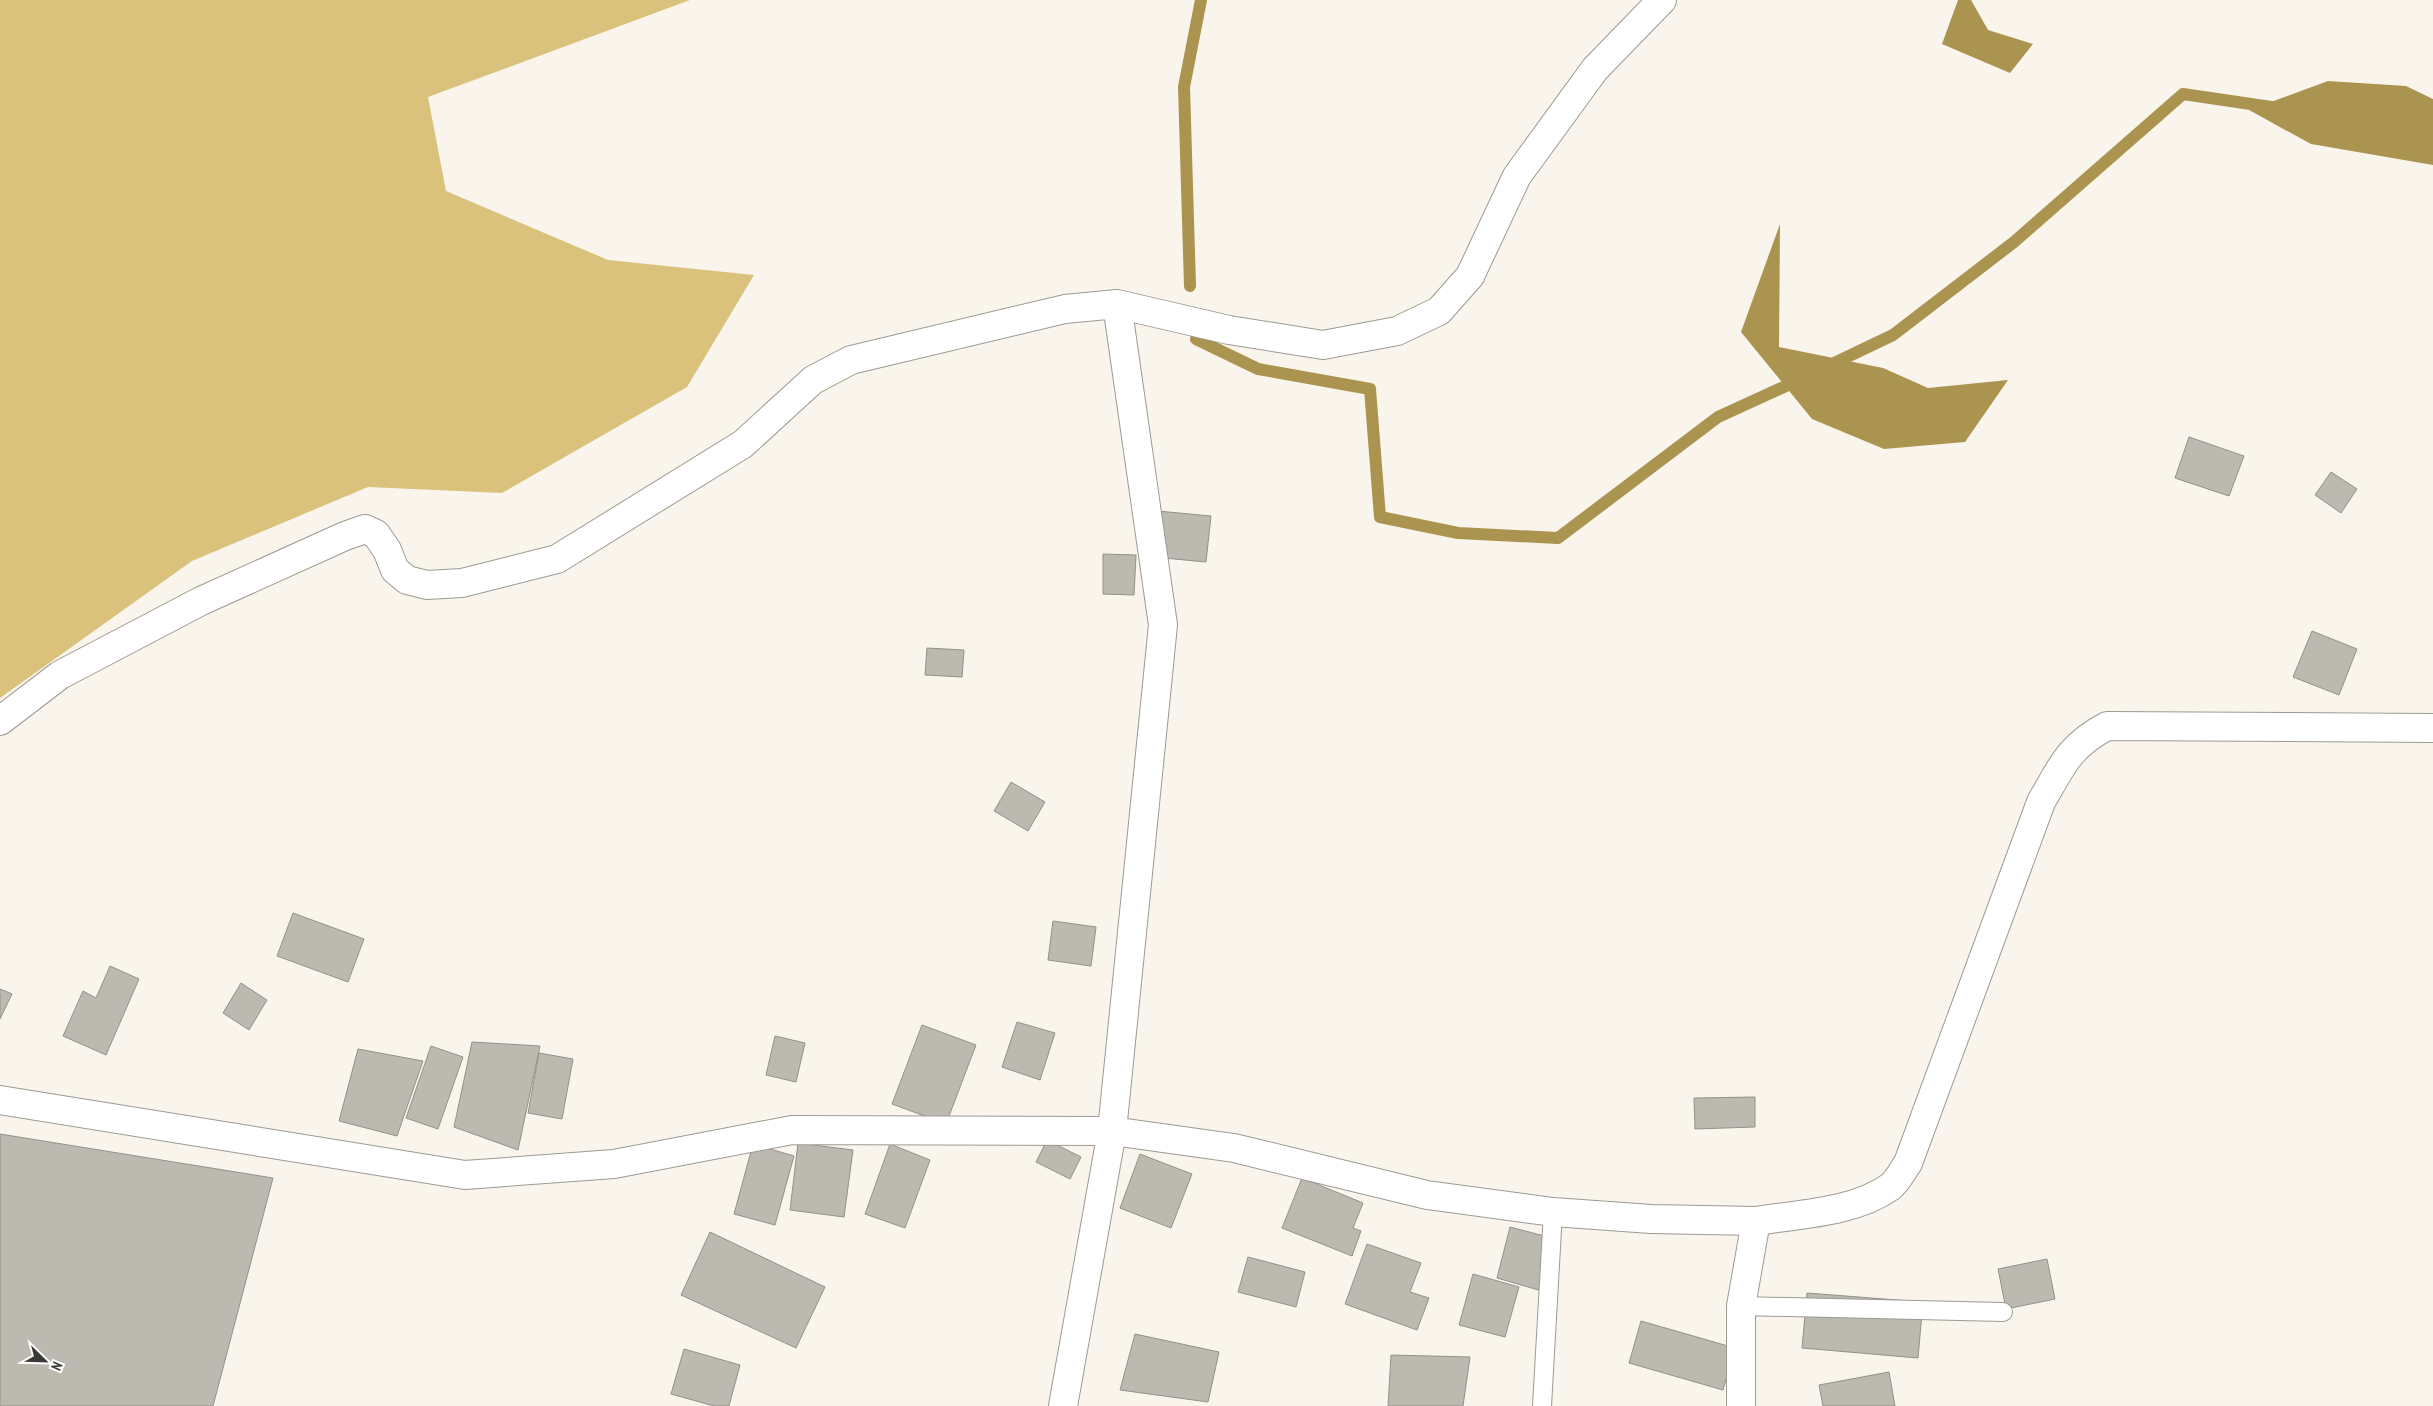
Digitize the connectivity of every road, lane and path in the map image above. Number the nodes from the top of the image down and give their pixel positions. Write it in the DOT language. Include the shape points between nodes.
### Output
graph roads {
  1 [pos="1662,0"];
  2 [pos="1117,304"];
  3 [pos="0,721"];
  4 [pos="2433,728"];
  5 [pos="0,1100"];
  6 [pos="1112,1131"];
  7 [pos="1553,1212"];
  8 [pos="1756,1221"];
  9 [pos="1741,1306"];
  10 [pos="2003,1312"];
  11 [pos="1062,1406"];
  12 [pos="1542,1406"];
  13 [pos="1741,1406"];
  1 -- 2 [label="street" via="1595,69 1517,176 1470,276 1438,311 1396,331 1323,345 1229,330"];
  2 -- 3 [label="street" via="1065,309 851,360 813,380 743,444 557,559 462,583 427,585 407,580 395,570 376,534 365,529 345,536 200,601 60,675"];
  2 -- 6 [label="street" via="1163,625"];
  4 -- 8 [label="street" via="2107,726 2086,737 2066,758 2041,802 1908,1162 1891,1187 1836,1208"];
  5 -- 6 [label="street" via="465,1175 614,1164 792,1130"];
  6 -- 7 [label="street" via="1234,1148 1427,1195"];
  6 -- 11 [label="street"];
  7 -- 8 [label="street" via="1651,1219"];
  7 -- 12 [label="lane"];
  8 -- 9 [label="street"];
  9 -- 10 [label="lane"];
  9 -- 13 [label="street"];
}
